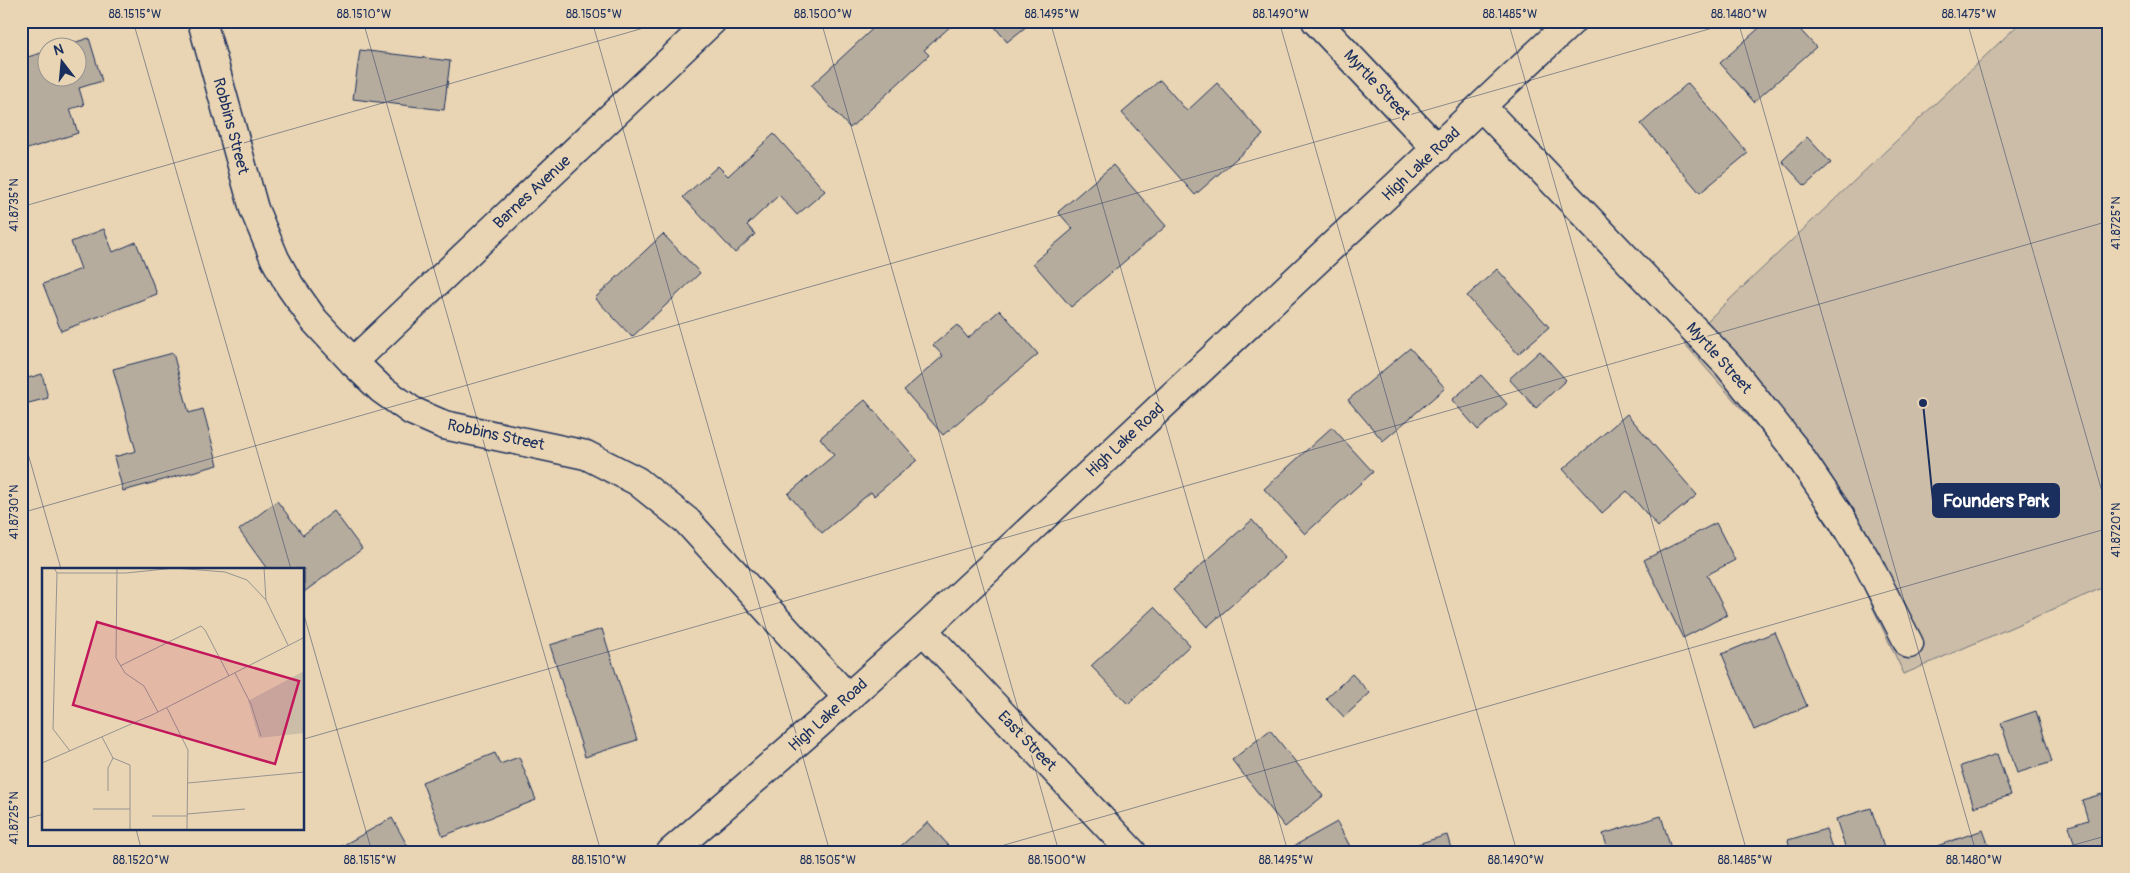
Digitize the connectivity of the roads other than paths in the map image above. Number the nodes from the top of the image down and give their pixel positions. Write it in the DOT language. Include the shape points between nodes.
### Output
graph roads {
  1 [pos="202,21"];
  2 [pos="712,21"];
  3 [pos="1316,21"];
  4 [pos="1572,21"];
  5 [pos="1482,107"];
  6 [pos="1437,149"];
  7 [pos="353,362"];
  8 [pos="923,630"];
  9 [pos="1909,644"];
  10 [pos="848,698"];
  11 [pos="671,852"];
  12 [pos="1132,852"];
  1 -- 7 [label="street, Robbins Street" via="254,209 275,258 314,320"];
  2 -- 7 [label="street, Barnes Avenue"];
  3 -- 6 [label="street, Myrtle Street"];
  4 -- 5 [label="street, High Lake Road"];
  5 -- 6 [label="street, High Lake Road"];
  5 -- 9 [label="street, Myrtle Street" via="1728,366 1794,448 1866,560"];
  6 -- 8 [label="street, High Lake Road"];
  7 -- 10 [label="street, Robbins Street" via="381,390 412,411 444,425 586,455 637,481 687,521"];
  8 -- 10 [label="street, High Lake Road"];
  8 -- 12 [label="street, East Street"];
  10 -- 11 [label="street, High Lake Road"];
}
